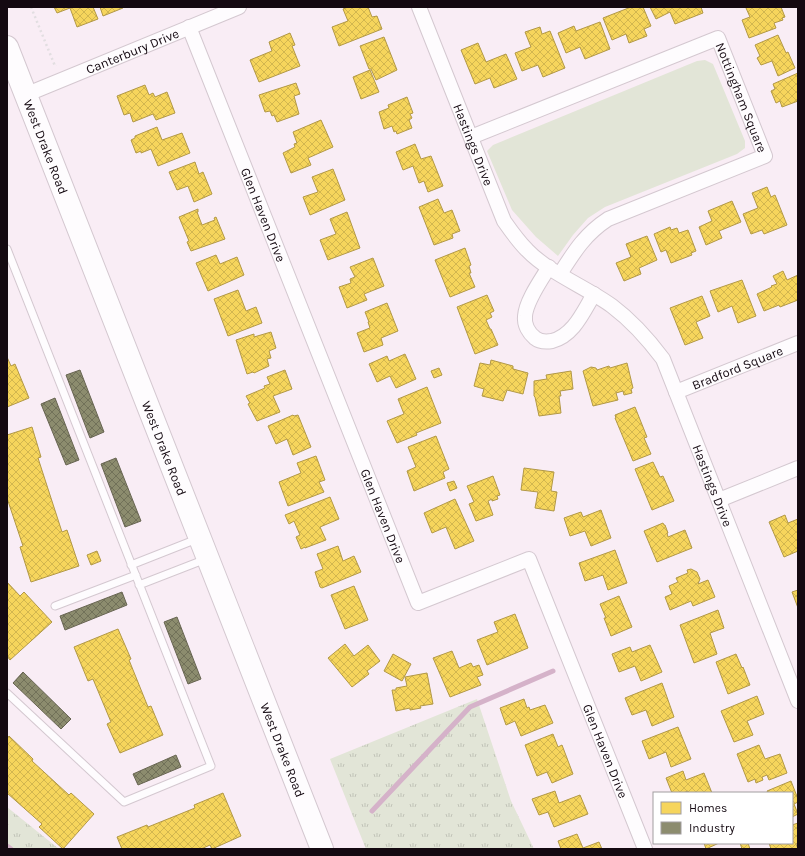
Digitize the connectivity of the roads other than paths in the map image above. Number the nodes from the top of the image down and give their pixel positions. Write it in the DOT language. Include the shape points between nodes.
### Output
graph roads {
  1 [pos="239,7"];
  2 [pos="419,7"];
  3 [pos="189,27"];
  4 [pos="7,47"];
  5 [pos="25,95"];
  6 [pos="471,137"];
  7 [pos="7,251"];
  8 [pos="554,271"];
  9 [pos="594,294"];
  10 [pos="798,343"];
  11 [pos="676,392"];
  12 [pos="798,468"];
  13 [pos="719,500"];
  14 [pos="199,538"];
  15 [pos="207,559"];
  16 [pos="131,565"];
  17 [pos="136,575"];
  18 [pos="139,585"];
  19 [pos="55,606"];
  20 [pos="794,679"];
  21 [pos="7,693"];
  22 [pos="798,700"];
  23 [pos="322,849"];
  24 [pos="645,849"];
  1 -- 3 [label="street, Canterbury Drive"];
  2 -- 6 [label="street, Hastings Drive"];
  3 -- 5 [label="street, Canterbury Drive"];
  3 -- 24 [label="street, Glen Haven Drive" via="418,603 529,559"];
  4 -- 5 [label="main road, West Drake Road"];
  5 -- 14 [label="main road, West Drake Road"];
  6 -- 8 [label="street, Hastings Drive" via="504,221 528,252"];
  6 -- 8 [label="street, Nottingham Square" via="718,38 765,156 608,219 596,226"];
  7 -- 16 [label="lane"];
  8 -- 9 [label="street, Hastings Drive"];
  8 -- 9 [label="street" via="529,303 524,315 529,332 536,339 546,342 568,333"];
  9 -- 11 [label="street, Hastings Drive" via="611,305 650,341 663,359"];
  10 -- 11 [label="street, Bradford Square"];
  11 -- 13 [label="street, Hastings Drive"];
  12 -- 13 [label="street"];
  13 -- 20 [label="street, Hastings Drive"];
  14 -- 15 [label="main road, West Drake Road"];
  14 -- 16 [label="lane"];
  15 -- 18 [label="lane"];
  15 -- 23 [label="main road, West Drake Road"];
  16 -- 17 [label="lane"];
  17 -- 18 [label="lane"];
  17 -- 19 [label="lane"];
  18 -- 21 [label="lane" via="211,766 124,802"];
  20 -- 22 [label="street, Hastings Drive"];
}
